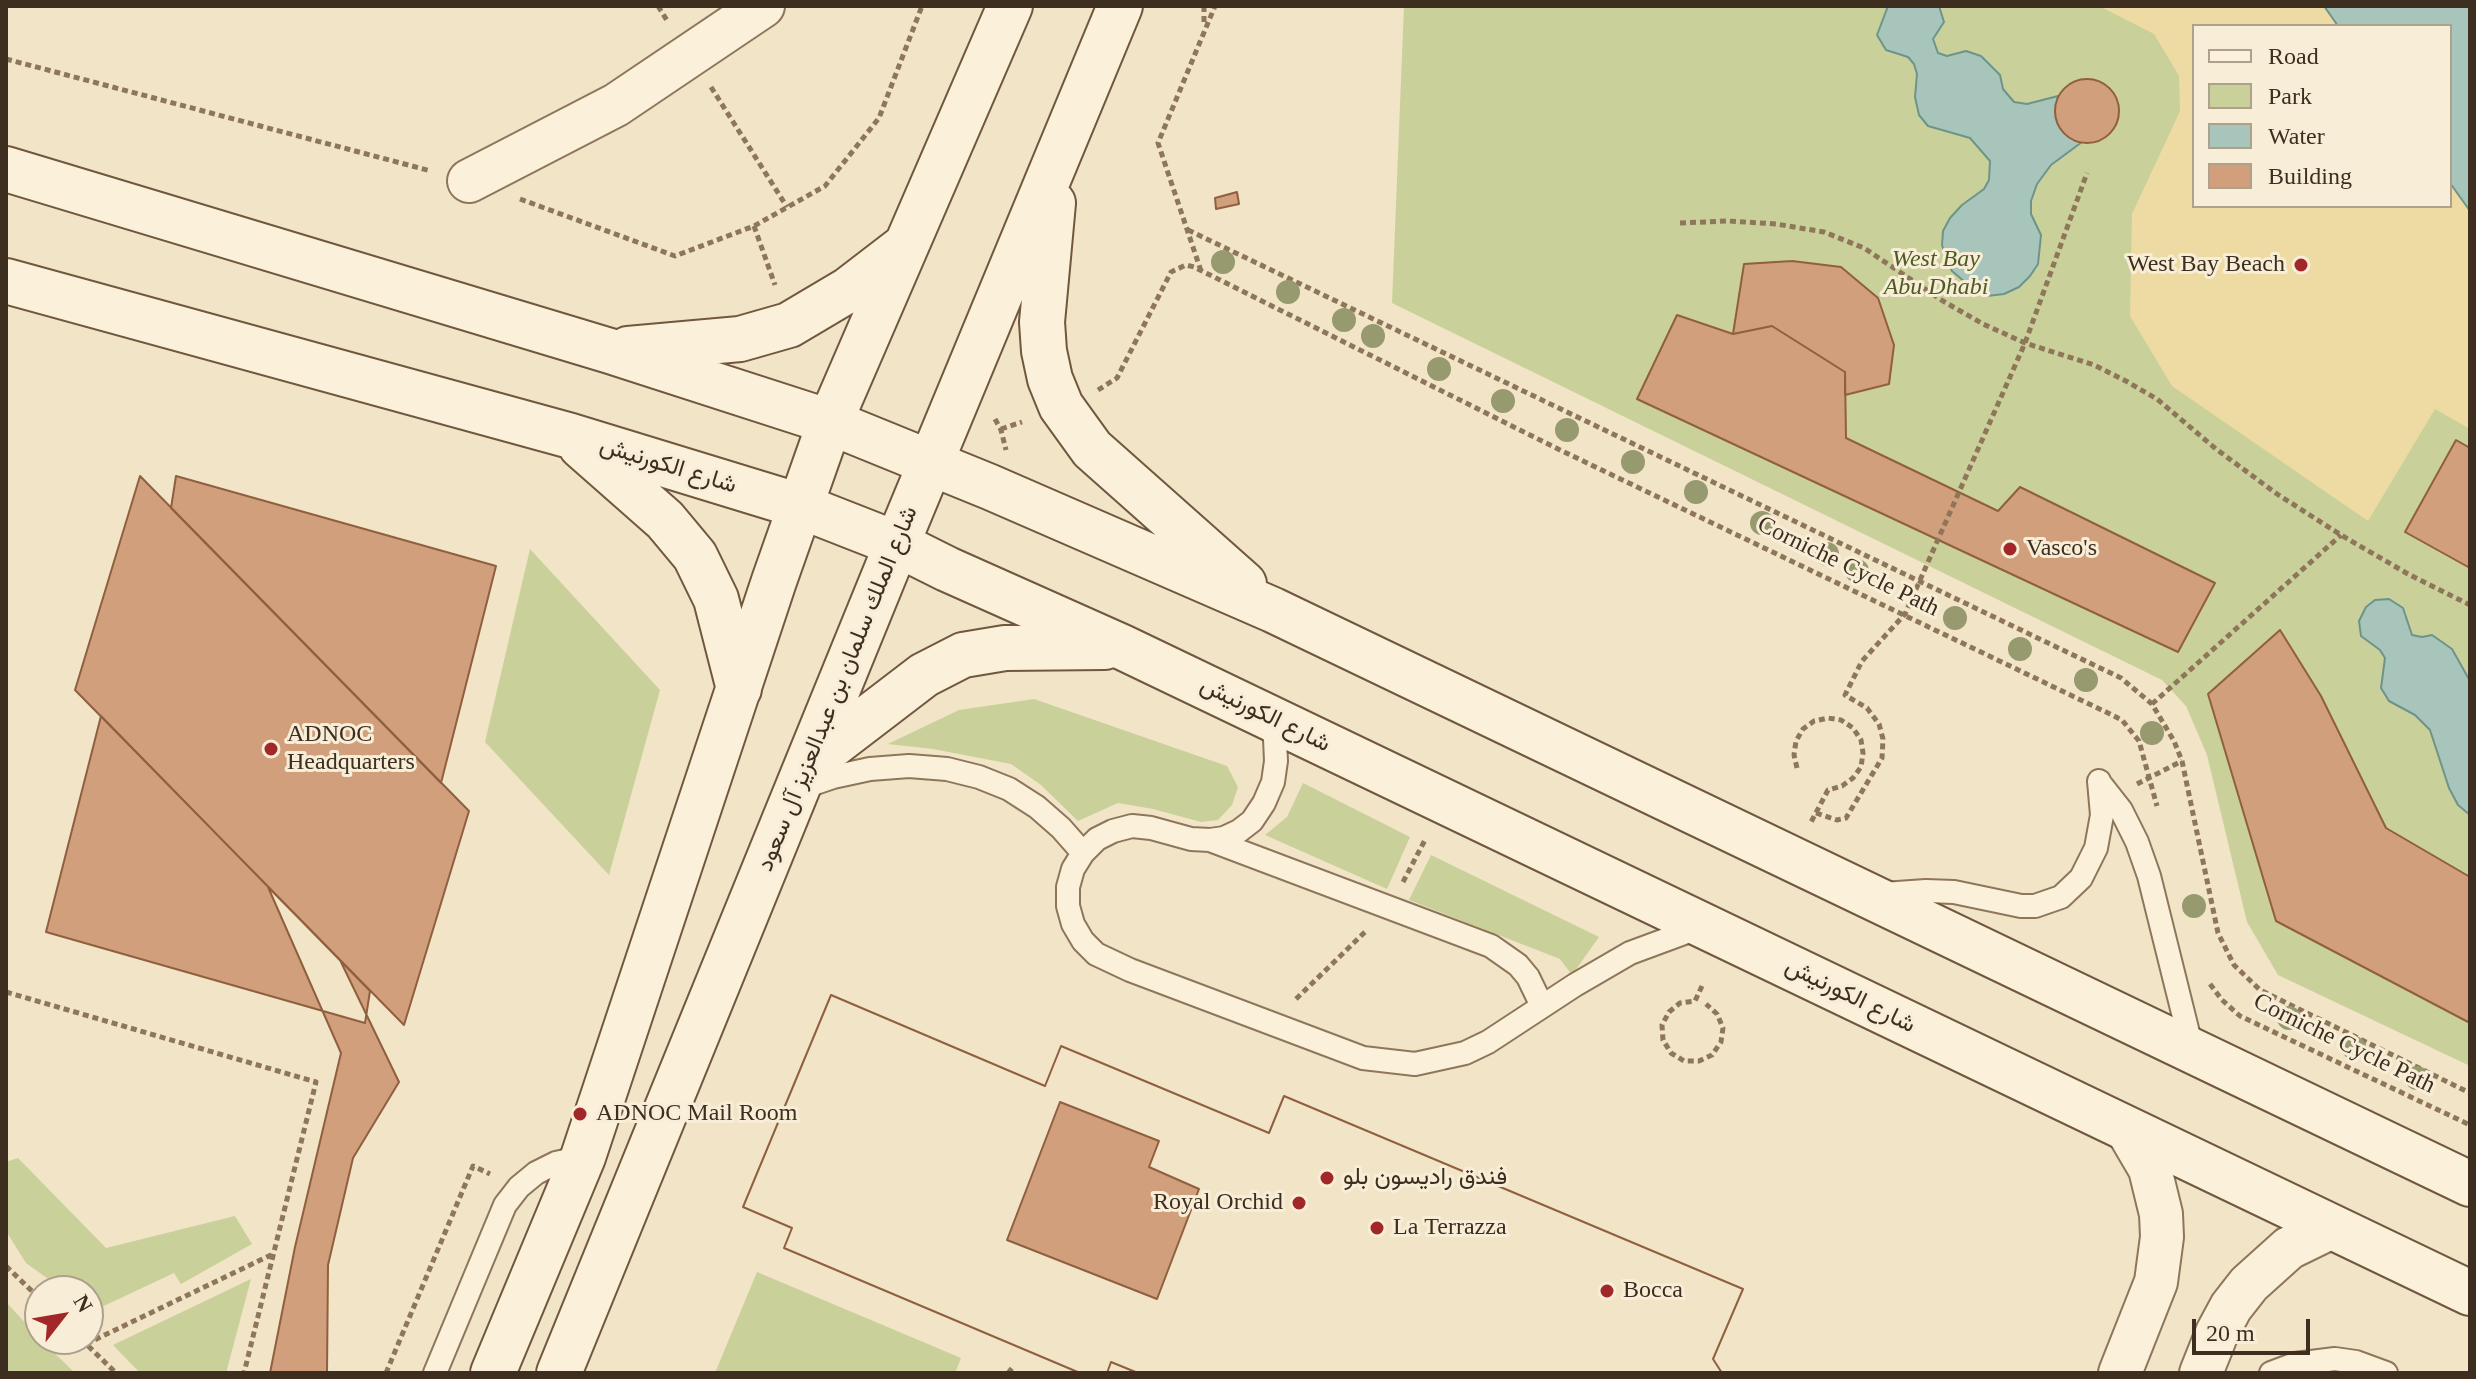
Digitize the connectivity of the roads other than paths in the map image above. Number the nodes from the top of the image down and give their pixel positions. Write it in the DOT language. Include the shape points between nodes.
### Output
graph roads {
  1 [pos="763,6"];
  2 [pos="1010,6"];
  3 [pos="1120,6"];
  4 [pos="1056,164"];
  5 [pos="6,169"];
  6 [pos="469,181"];
  7 [pos="909,243"];
  8 [pos="6,281"];
  9 [pos="610,351"];
  10 [pos="830,422"];
  11 [pos="571,436"];
  12 [pos="930,463"];
  13 [pos="800,506"];
  14 [pos="897,544"];
  15 [pos="1273,610"];
  16 [pos="1122,647"];
  17 [pos="739,689"];
  18 [pos="1268,717"];
  19 [pos="802,777"];
  20 [pos="1210,840"];
  21 [pos="1083,853"];
  22 [pos="1872,895"];
  23 [pos="1705,926"];
  24 [pos="1542,1006"];
  25 [pos="2192,1049"];
  26 [pos="2126,1128"];
  27 [pos="583,1157"];
  28 [pos="2470,1184"];
  29 [pos="2332,1227"];
  30 [pos="2470,1293"];
  31 [pos="435,1373"];
  32 [pos="493,1373"];
  33 [pos="559,1373"];
  34 [pos="2120,1373"];
  35 [pos="2201,1373"];
  36 [pos="2271,1373"];
  37 [pos="2386,1373"];
  1 -- 6 [label="street" via="616,105"];
  2 -- 7 [label="main road"];
  3 -- 4 [label="main road, شارع الملك سلمان بن عبدالعزيز آل سعود"];
  4 -- 12 [label="main road, شارع الملك سلمان بن عبدالعزيز آل سعود"];
  4 -- 15 [label="main road" via="1042,322 1050,379 1061,406 1092,449"];
  5 -- 9 [label="main road"];
  7 -- 9 [label="main road" via="836,299 789,325 740,339"];
  7 -- 10 [label="main road"];
  8 -- 11 [label="main road, شارع الكورنيش"];
  9 -- 10 [label="main road"];
  10 -- 12 [label="main road"];
  10 -- 13 [label="main road"];
  11 -- 13 [label="main road, شارع الكورنيش"];
  11 -- 17 [label="main road" via="665,520 695,556 716,599"];
  12 -- 14 [label="main road, شارع الملك سلمان بن عبدالعزيز آل سعود"];
  12 -- 15 [label="main road"];
  13 -- 14 [label="main road, شارع الكورنيش"];
  13 -- 17 [label="main road"];
  14 -- 16 [label="main road, شارع الكورنيش"];
  14 -- 19 [label="main road, شارع الملك سلمان بن عبدالعزيز آل سعود"];
  15 -- 22 [label="main road"];
  16 -- 18 [label="main road, شارع الكورنيش"];
  16 -- 19 [label="main road" via="1005,648 963,655 924,675"];
  17 -- 27 [label="main road"];
  18 -- 20 [label="lane" via="1276,761 1264,803 1239,831"];
  18 -- 23 [label="main road, شارع الكورنيش"];
  19 -- 21 [label="lane" via="909,766 979,777 1037,807"];
  19 -- 33 [label="main road, شارع الملك سلمان بن عبدالعزيز آل سعود"];
  20 -- 21 [label="lane" via="1132,826 1097,839"];
  20 -- 24 [label="lane" via="1491,946 1518,965"];
  21 -- 24 [label="lane" via="1073,869 1068,906 1073,924 1096,954 1363,1058 1415,1064 1465,1053"];
  22 -- 25 [label="main road"];
  22 -- 25 [label="lane" via="1954,892 2021,906 2049,903 2072,889 2096,848 2102,815 2099,781 2121,810 2149,876"];
  23 -- 24 [label="lane" via="1630,953"];
  23 -- 26 [label="main road, شارع الكورنيش"];
  25 -- 28 [label="main road"];
  26 -- 29 [label="main road, شارع الكورنيش"];
  26 -- 34 [label="street" via="2153,1180 2162,1237 2156,1282"];
  27 -- 31 [label="lane" via="536,1173 505,1205"];
  27 -- 32 [label="main road"];
  29 -- 30 [label="main road, شارع الكورنيش"];
  29 -- 35 [label="street" via="2289,1248 2249,1284 2224,1320"];
  36 -- 37 [label="lane" via="2335,1359"];
}
